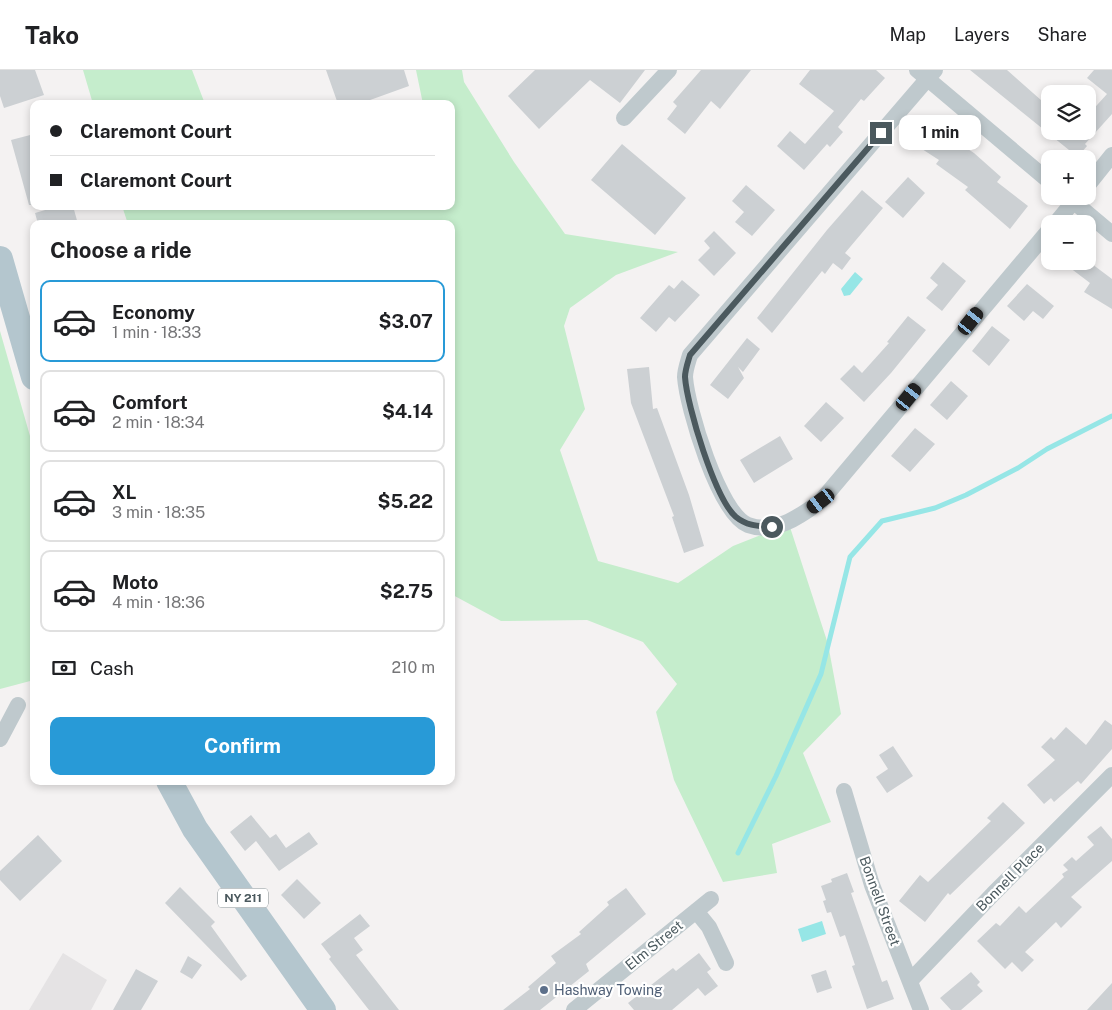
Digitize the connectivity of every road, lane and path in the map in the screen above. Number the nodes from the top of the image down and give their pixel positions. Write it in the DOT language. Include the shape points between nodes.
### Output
graph roads {
  1 [pos="670,70"];
  2 [pos="926,73"];
  3 [pos="624,118"];
  4 [pos="1112,154"];
  5 [pos="1041,174"];
  6 [pos="1096,175"];
  7 [pos="1081,205"];
  8 [pos="1112,234"];
  9 [pos="1041,240"];
  10 [pos="0,259"];
  11 [pos="30,363"];
  12 [pos="18,705"];
  13 [pos="0,739"];
  14 [pos="1112,775"];
  15 [pos="171,785"];
  16 [pos="844,791"];
  17 [pos="711,899"];
  18 [pos="696,911"];
  19 [pos="726,963"];
  20 [pos="910,980"];
  21 [pos="323,1010"];
  22 [pos="574,1010"];
  23 [pos="921,1010"];
  1 -- 3 [label="street"];
  2 -- 5 [label="street"];
  2 -- 9 [label="street" via="690,355 685,375 693,419 719,490 734,515 748,525 772,527 794,521 821,501"];
  4 -- 6 [label="street"];
  7 -- 8 [label="street"];
  10 -- 11 [label="main road"];
  12 -- 13 [label="street"];
  14 -- 20 [label="street, Bonnell Place"];
  15 -- 21 [label="main road, NY 211" via="195,829"];
  16 -- 20 [label="street, Bonnell Street" via="872,884"];
  17 -- 18 [label="street, Elm Street"];
  18 -- 19 [label="street" via="709,926"];
  18 -- 22 [label="street, Elm Street"];
  20 -- 23 [label="street, Bonnell Street"];
}
